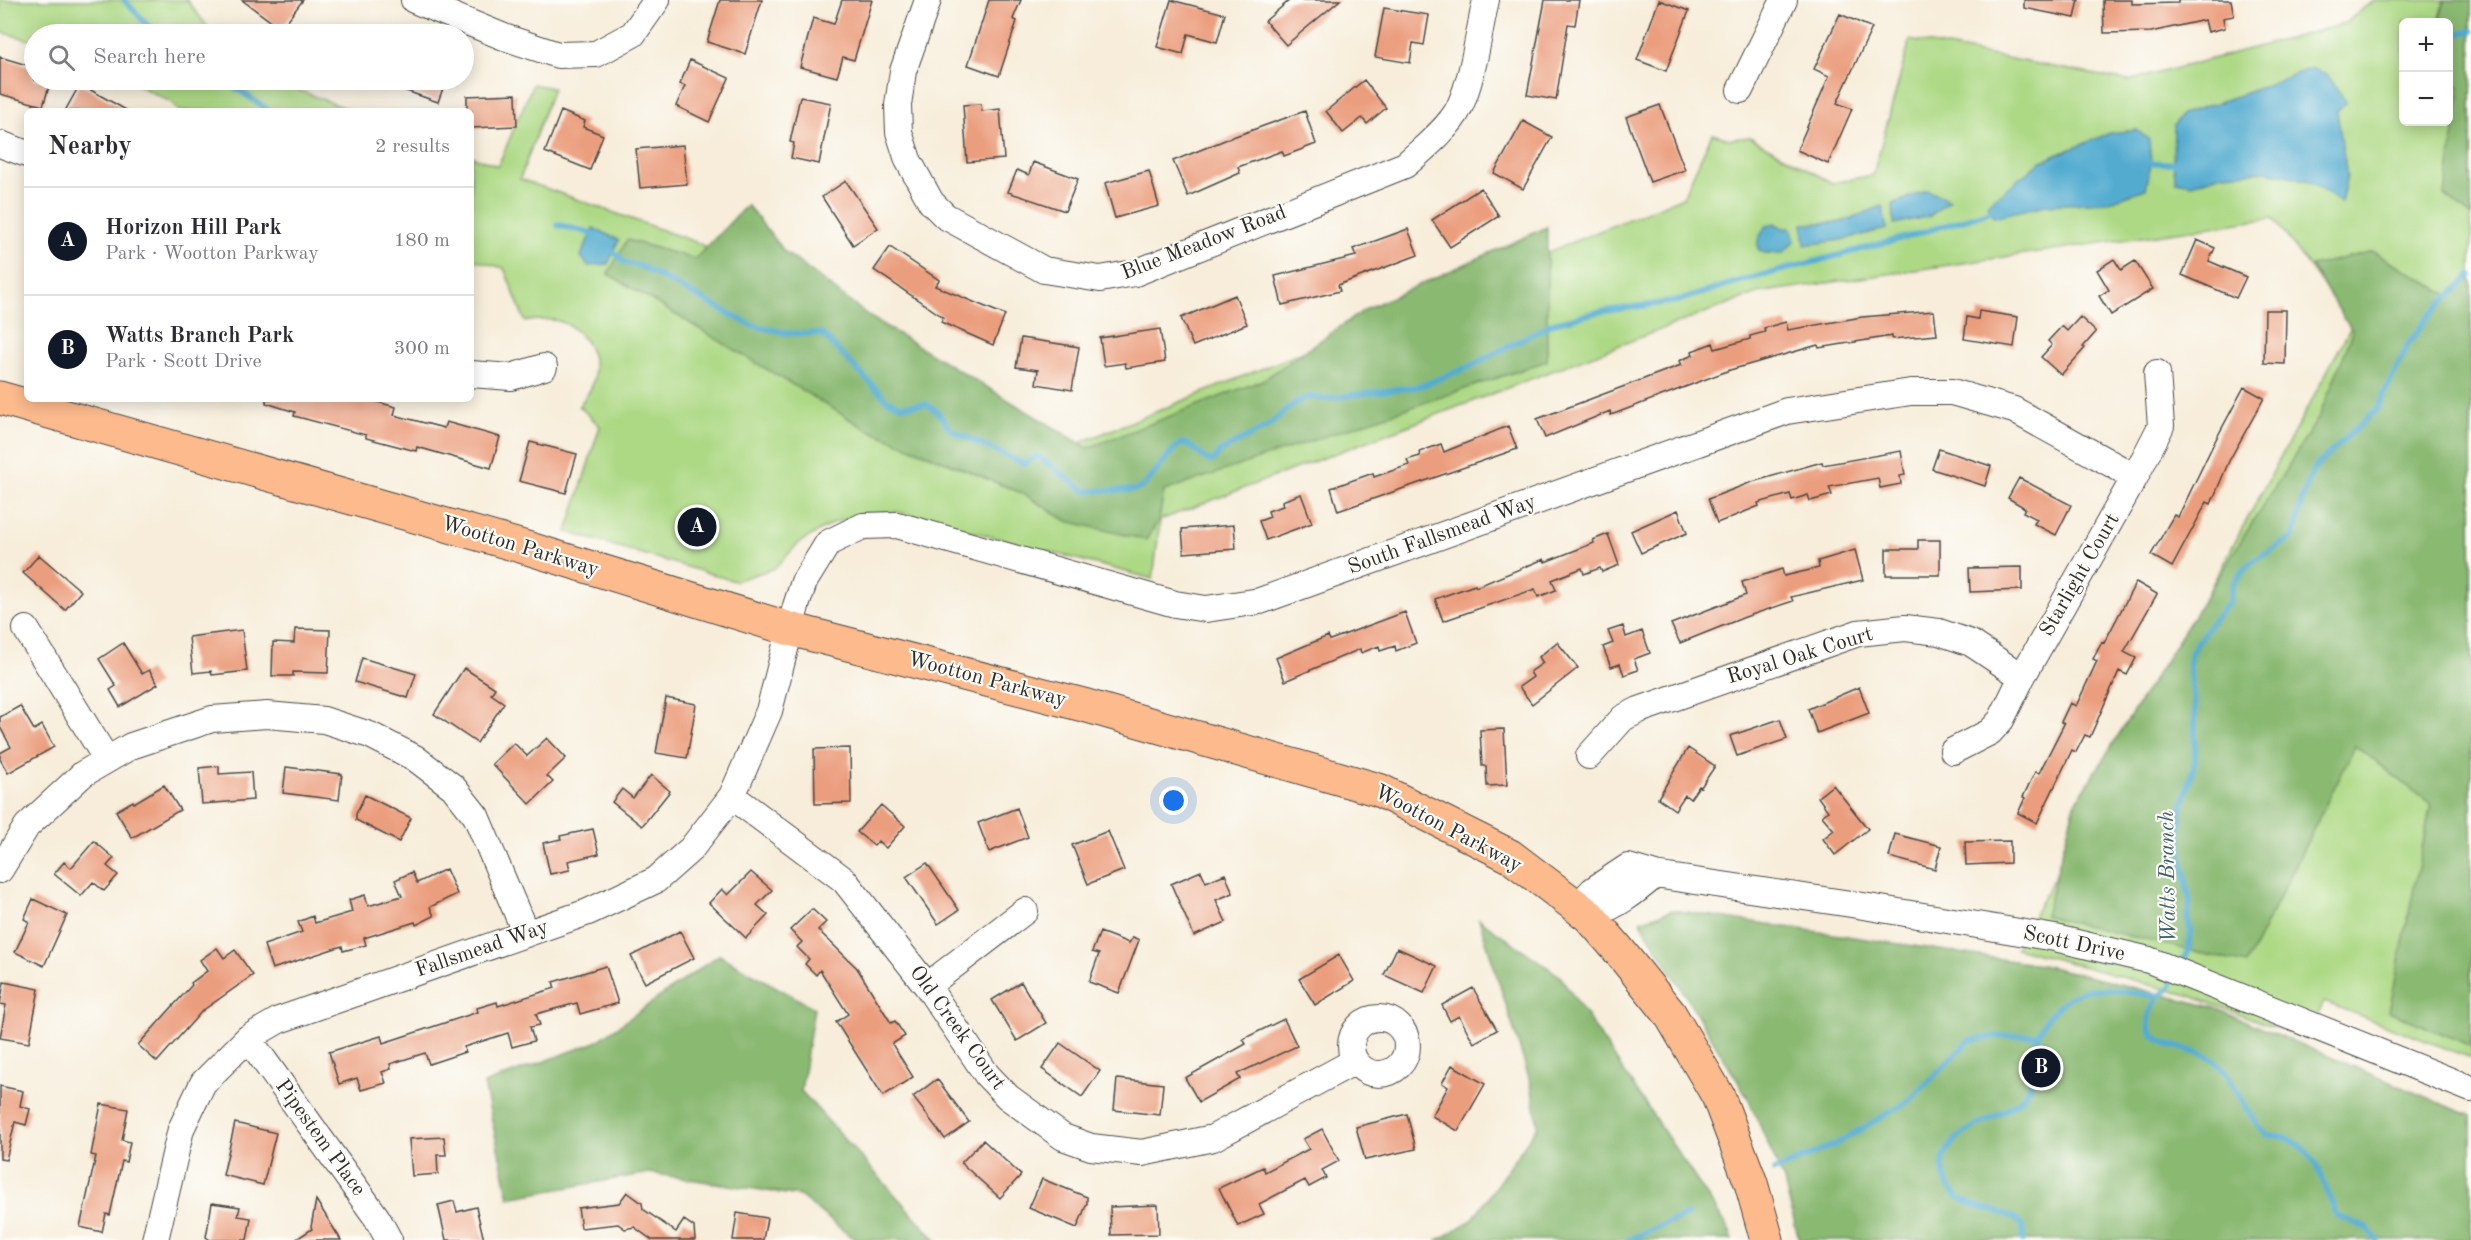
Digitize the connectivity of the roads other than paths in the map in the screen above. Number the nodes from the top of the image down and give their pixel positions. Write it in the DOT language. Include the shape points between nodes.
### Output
graph roads {
  1 [pos="414,0"];
  2 [pos="657,0"];
  3 [pos="928,0"];
  4 [pos="1486,0"];
  5 [pos="1784,0"];
  6 [pos="472,24"];
  7 [pos="474,25"];
  8 [pos="1740,90"];
  9 [pos="0,144"];
  10 [pos="24,153"];
  11 [pos="544,367"];
  12 [pos="2157,373"];
  13 [pos="474,375"];
  14 [pos="0,398"];
  15 [pos="2135,477"];
  16 [pos="26,629"];
  17 [pos="790,629"];
  18 [pos="2022,677"];
  19 [pos="1953,751"];
  20 [pos="1589,756"];
  21 [pos="107,760"];
  22 [pos="732,796"];
  23 [pos="0,870"];
  24 [pos="1025,911"];
  25 [pos="1583,912"];
  26 [pos="526,934"];
  27 [pos="927,986"];
  28 [pos="248,1038"];
  29 [pos="1355,1061"];
  30 [pos="2471,1089"];
  31 [pos="155,1240"];
  32 [pos="389,1240"];
  33 [pos="1767,1240"];
  1 -- 6 [label="street"];
  2 -- 7 [label="street" via="633,34 596,54 558,55"];
  3 -- 4 [label="street, Blue Meadow Road" via="903,70 898,105 899,132 908,160 931,202 945,216 1044,270 1100,279 1135,273 1405,165 1458,110"];
  5 -- 8 [label="street"];
  9 -- 10 [label="street"];
  11 -- 13 [label="street" via="512,376"];
  12 -- 15 [label="street, Starlight Court" via="2162,426"];
  14 -- 17 [label="main road, Wootton Parkway" via="527,548"];
  15 -- 17 [label="street, South Fallsmead Way" via="2014,410 1952,392 1911,392 1787,411 1260,601 1206,609 1175,604 897,525 864,526 828,543 804,582"];
  15 -- 18 [label="street, Starlight Court"];
  16 -- 21 [label="street"];
  17 -- 22 [label="street, Fallsmead Way" via="769,711"];
  17 -- 25 [label="main road, Wootton Parkway" via="1087,706 1379,790 1510,856"];
  18 -- 19 [label="street, Starlight Court" via="2001,720 1990,732"];
  18 -- 20 [label="street, Royal Oak Court" via="1971,643 1939,632 1905,628 1858,633 1639,710 1623,718"];
  21 -- 23 [label="street" via="83,774 27,826"];
  21 -- 26 [label="street" via="131,746 212,719 267,715 324,720 370,735 415,758 453,787 476,816"];
  22 -- 26 [label="street, Fallsmead Way" via="691,849 656,880 588,912"];
  22 -- 27 [label="street, Old Creek Court" via="844,880"];
  24 -- 27 [label="street"];
  25 -- 30 [label="street, Scott Drive" via="1593,890 1628,867 1655,875 2055,938 2149,960"];
  25 -- 33 [label="main road, Wootton Parkway" via="1670,1014 1718,1096 1751,1183"];
  26 -- 28 [label="street, Fallsmead Way" via="279,1020"];
  27 -- 29 [label="street, Old Creek Court" via="987,1075 1008,1097 1063,1137 1091,1147 1142,1153 1213,1138"];
  28 -- 31 [label="street, Fallsmead Way" via="202,1083 181,1129"];
  28 -- 32 [label="street, Pipestem Place"];
}
